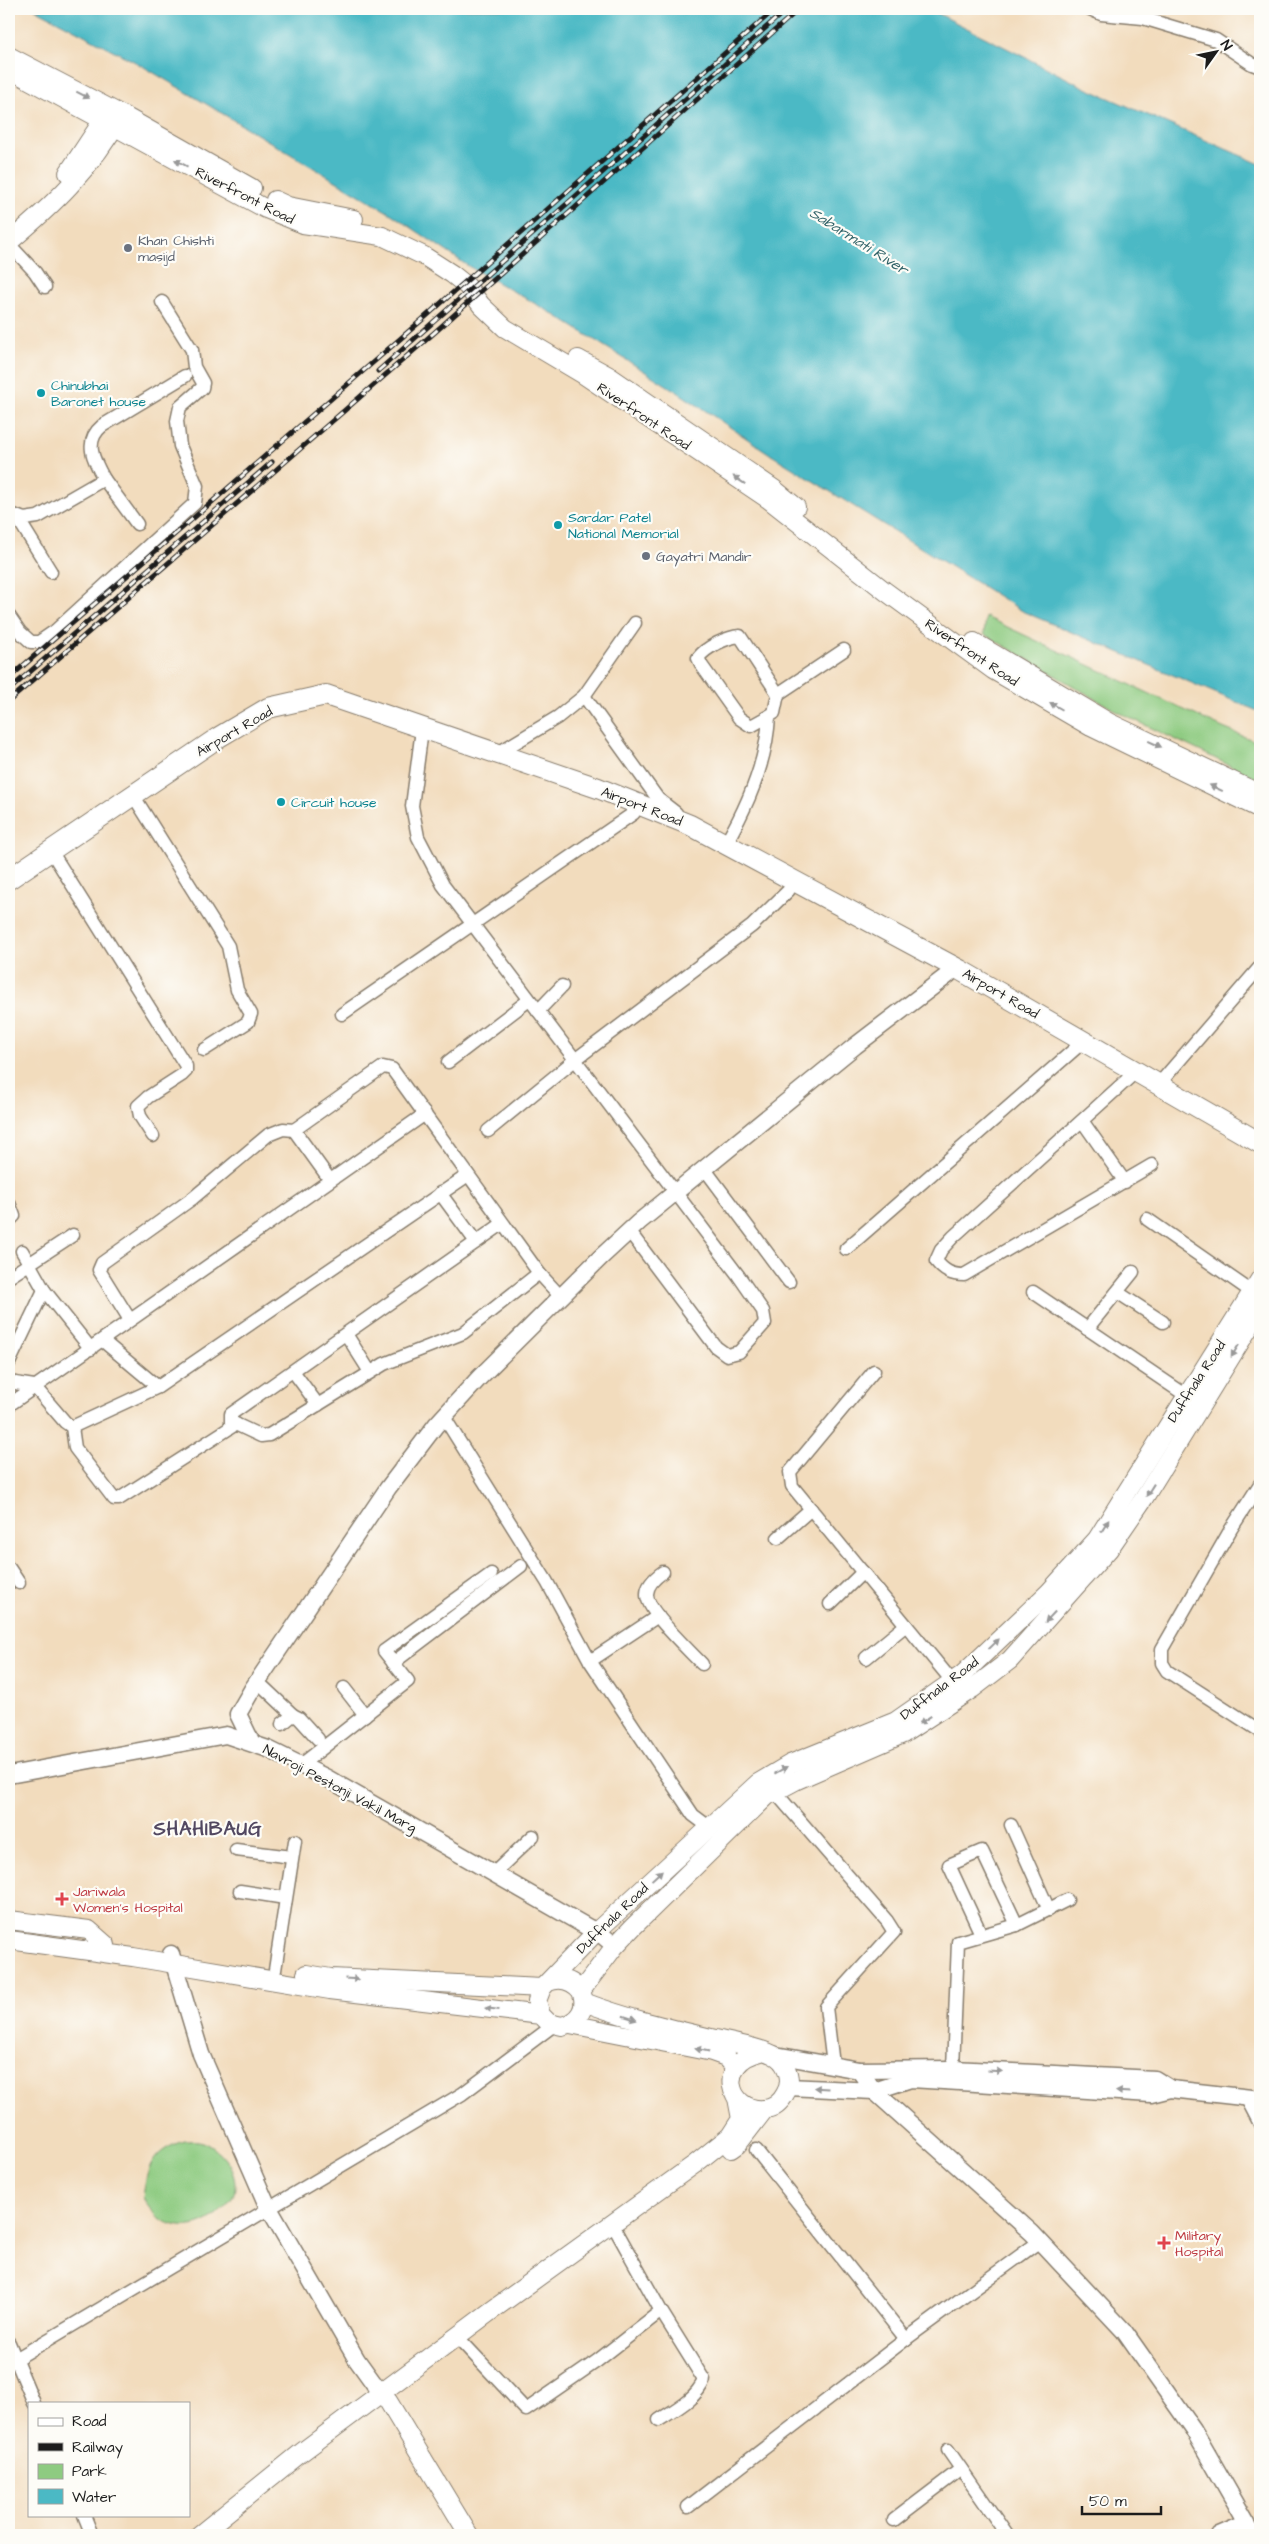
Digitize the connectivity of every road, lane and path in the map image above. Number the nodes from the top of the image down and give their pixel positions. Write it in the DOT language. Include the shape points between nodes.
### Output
graph roads {
  1 [pos="1090,9"];
  2 [pos="9,56"];
  3 [pos="1260,67"];
  4 [pos="9,69"];
  5 [pos="113,118"];
  6 [pos="9,231"];
  7 [pos="9,243"];
  8 [pos="45,287"];
  9 [pos="162,302"];
  10 [pos="185,376"];
  11 [pos="104,479"];
  12 [pos="13,515"];
  13 [pos="137,524"];
  14 [pos="51,572"];
  15 [pos="9,616"];
  16 [pos="635,624"];
  17 [pos="844,650"];
  18 [pos="778,694"];
  19 [pos="584,696"];
  20 [pos="769,716"];
  21 [pos="421,737"];
  22 [pos="498,753"];
  23 [pos="1260,794"];
  24 [pos="138,803"];
  25 [pos="1260,809"];
  26 [pos="634,813"];
  27 [pos="690,825"];
  28 [pos="726,843"];
  29 [pos="56,859"];
  30 [pos="9,879"];
  31 [pos="9,890"];
  32 [pos="789,890"];
  33 [pos="472,925"];
  34 [pos="1260,967"];
  35 [pos="951,971"];
  36 [pos="562,986"];
  37 [pos="529,1000"];
  38 [pos="538,1011"];
  39 [pos="342,1014"];
  40 [pos="1076,1048"];
  41 [pos="204,1050"];
  42 [pos="576,1059"];
  43 [pos="448,1062"];
  44 [pos="1129,1078"];
  45 [pos="1159,1084"];
  46 [pos="426,1114"];
  47 [pos="1083,1122"];
  48 [pos="294,1130"];
  49 [pos="488,1131"];
  50 [pos="153,1136"];
  51 [pos="1260,1143"];
  52 [pos="1260,1154"];
  53 [pos="1152,1165"];
  54 [pos="704,1168"];
  55 [pos="468,1175"];
  56 [pos="330,1180"];
  57 [pos="1124,1182"];
  58 [pos="675,1193"];
  59 [pos="440,1194"];
  60 [pos="9,1204"];
  61 [pos="1147,1219"];
  62 [pos="9,1221"];
  63 [pos="502,1224"];
  64 [pos="629,1231"];
  65 [pos="73,1235"];
  66 [pos="476,1242"];
  67 [pos="846,1249"];
  68 [pos="22,1251"];
  69 [pos="30,1262"];
  70 [pos="1133,1272"];
  71 [pos="539,1273"];
  72 [pos="9,1277"];
  73 [pos="789,1282"];
  74 [pos="1256,1285"];
  75 [pos="44,1290"];
  76 [pos="1033,1292"];
  77 [pos="1117,1292"];
  78 [pos="561,1297"];
  79 [pos="1260,1310"];
  80 [pos="130,1320"];
  81 [pos="1163,1322"];
  82 [pos="1088,1329"];
  83 [pos="346,1334"];
  84 [pos="103,1341"];
  85 [pos="91,1349"];
  86 [pos="11,1353"];
  87 [pos="293,1370"];
  88 [pos="874,1371"];
  89 [pos="370,1372"];
  90 [pos="9,1382"];
  91 [pos="34,1386"];
  92 [pos="158,1387"];
  93 [pos="1187,1396"];
  94 [pos="9,1405"];
  95 [pos="318,1405"];
  96 [pos="444,1417"];
  97 [pos="236,1424"];
  98 [pos="72,1427"];
  99 [pos="1260,1484"];
  100 [pos="811,1509"];
  101 [pos="778,1538"];
  102 [pos="522,1566"];
  103 [pos="9,1568"];
  104 [pos="663,1572"];
  105 [pos="863,1572"];
  106 [pos="491,1574"];
  107 [pos="20,1584"];
  108 [pos="830,1604"];
  109 [pos="658,1616"];
  110 [pos="906,1625"];
  111 [pos="866,1658"];
  112 [pos="590,1661"];
  113 [pos="393,1663"];
  114 [pos="702,1664"];
  115 [pos="258,1682"];
  116 [pos="952,1682"];
  117 [pos="344,1688"];
  118 [pos="238,1714"];
  119 [pos="293,1715"];
  120 [pos="365,1715"];
  121 [pos="282,1724"];
  122 [pos="1260,1731"];
  123 [pos="203,1739"];
  124 [pos="318,1739"];
  125 [pos="252,1743"];
  126 [pos="301,1765"];
  127 [pos="9,1775"];
  128 [pos="775,1792"];
  129 [pos="1011,1825"];
  130 [pos="709,1827"];
  131 [pos="533,1836"];
  132 [pos="295,1841"];
  133 [pos="236,1850"];
  134 [pos="292,1857"];
  135 [pos="494,1873"];
  136 [pos="240,1891"];
  137 [pos="285,1898"];
  138 [pos="1067,1900"];
  139 [pos="1049,1910"];
  140 [pos="9,1920"];
  141 [pos="1017,1925"];
  142 [pos="597,1931"];
  143 [pos="9,1932"];
  144 [pos="981,1934"];
  145 [pos="9,1940"];
  146 [pos="106,1945"];
  147 [pos="615,1946"];
  148 [pos="172,1959"];
  149 [pos="275,1970"];
  150 [pos="545,1985"];
  151 [pos="582,1997"];
  152 [pos="555,2022"];
  153 [pos="765,2053"];
  154 [pos="833,2065"];
  155 [pos="953,2069"];
  156 [pos="859,2070"];
  157 [pos="731,2077"];
  158 [pos="788,2087"];
  159 [pos="1171,2089"];
  160 [pos="874,2091"];
  161 [pos="737,2098"];
  162 [pos="1254,2099"];
  163 [pos="765,2109"];
  164 [pos="1260,2124"];
  165 [pos="756,2150"];
  166 [pos="269,2208"];
  167 [pos="617,2232"];
  168 [pos="1040,2242"];
  169 [pos="661,2311"];
  170 [pos="906,2339"];
  171 [pos="9,2343"];
  172 [pos="464,2344"];
  173 [pos="12,2361"];
  174 [pos="382,2396"];
  175 [pos="33,2402"];
  176 [pos="659,2420"];
  177 [pos="948,2450"];
  178 [pos="961,2469"];
  179 [pos="688,2507"];
  180 [pos="84,2516"];
  181 [pos="894,2520"];
  182 [pos="1249,2529"];
  183 [pos="92,2535"];
  184 [pos="199,2535"];
  185 [pos="215,2535"];
  186 [pos="460,2535"];
  187 [pos="469,2535"];
  188 [pos="1007,2535"];
  189 [pos="1219,2535"];
  1 -- 3 [label="street" via="1101,14 1143,18 1216,40"];
  2 -- 5 [label="main road, Riverfront Road, one-way"];
  4 -- 5 [label="main road, Riverfront Road"];
  5 -- 6 [label="main road" via="55,188"];
  5 -- 7 [label="main road" via="92,161 53,206"];
  5 -- 23 [label="main road, Riverfront Road, one-way" via="288,206 365,221 419,240 467,274 508,317 528,332 609,376 774,489 889,581 987,651 1110,723"];
  25 -- 5 [label="main road, Riverfront Road, one-way" via="1091,727 993,670 768,500 584,376 505,328 467,286 424,256 382,236 303,224 266,209"];
  7 -- 8 [label="street"];
  9 -- 15 [label="street" via="192,350 194,367 203,383 202,388 180,407 177,421 180,446 197,486 195,503 39,642 31,642"];
  10 -- 11 [label="street" via="102,426 93,436 93,455"];
  11 -- 12 [label="street" via="38,517 30,519"];
  11 -- 13 [label="street"];
  12 -- 14 [label="street"];
  16 -- 19 [label="street"];
  17 -- 18 [label="street"];
  18 -- 20 [label="street" via="774,712"];
  18 -- 20 [label="street" via="740,636 732,636 698,658 745,723 751,726"];
  19 -- 22 [label="street" via="558,717"];
  19 -- 27 [label="street" via="658,799"];
  20 -- 28 [label="street" via="768,740 743,813"];
  21 -- 24 [label="main road, Airport Road" via="324,709 273,720 224,745"];
  21 -- 26 [label="main road, Airport Road"];
  21 -- 33 [label="street" via="412,806 418,838 442,884"];
  22 -- 27 [label="main road, Airport Road"];
  22 -- 30 [label="main road, Airport Road" via="326,695 268,708 219,737"];
  24 -- 29 [label="main road, Airport Road"];
  24 -- 41 [label="street" via="228,946 238,990 251,1014 248,1022"];
  26 -- 32 [label="main road, Airport Road" via="687,834"];
  26 -- 33 [label="street"];
  27 -- 28 [label="main road, Airport Road"];
  28 -- 35 [label="main road, Airport Road"];
  29 -- 31 [label="main road, Airport Road"];
  29 -- 50 [label="street" via="186,1066 182,1075 138,1106 140,1116"];
  32 -- 35 [label="main road, Airport Road"];
  32 -- 42 [label="street" via="752,926"];
  33 -- 37 [label="street"];
  33 -- 39 [label="street"];
  34 -- 45 [label="street"];
  35 -- 40 [label="main road, Airport Road"];
  35 -- 45 [label="main road, Airport Road"];
  35 -- 54 [label="street"];
  36 -- 38 [label="street"];
  37 -- 38 [label="street"];
  37 -- 43 [label="street"];
  38 -- 42 [label="street"];
  40 -- 44 [label="main road, Airport Road"];
  40 -- 67 [label="street"];
  42 -- 49 [label="street"];
  42 -- 58 [label="street"];
  44 -- 47 [label="street"];
  44 -- 52 [label="main road, Airport Road"];
  45 -- 51 [label="main road, Airport Road"];
  46 -- 48 [label="street" via="392,1069 383,1066"];
  46 -- 55 [label="street"];
  46 -- 56 [label="street"];
  47 -- 57 [label="street"];
  47 -- 57 [label="street" via="953,1237 941,1250 936,1262 942,1270 964,1275"];
  48 -- 56 [label="street"];
  48 -- 80 [label="street" via="283,1129 268,1135 193,1198 99,1267"];
  53 -- 57 [label="street"];
  54 -- 58 [label="street"];
  54 -- 73 [label="street"];
  55 -- 59 [label="street"];
  55 -- 63 [label="street"];
  56 -- 80 [label="street"];
  58 -- 64 [label="street"];
  58 -- 64 [label="street" via="763,1311 765,1322 739,1352 727,1354 716,1347"];
  59 -- 66 [label="street"];
  59 -- 92 [label="street"];
  60 -- 62 [label="street" via="14,1216"];
  61 -- 74 [label="street"];
  63 -- 66 [label="street"];
  63 -- 71 [label="street"];
  64 -- 78 [label="street"];
  65 -- 69 [label="street"];
  66 -- 83 [label="street"];
  68 -- 69 [label="street"];
  69 -- 72 [label="street"];
  69 -- 75 [label="street"];
  70 -- 77 [label="street"];
  71 -- 78 [label="street"];
  71 -- 89 [label="street" via="462,1333"];
  74 -- 93 [label="main road, Duffnala Road"];
  75 -- 85 [label="street"];
  75 -- 86 [label="street"];
  76 -- 82 [label="street"];
  77 -- 81 [label="street"];
  77 -- 82 [label="street"];
  78 -- 96 [label="street" via="480,1376"];
  79 -- 128 [label="main road, one-way" via="1149,1491 1109,1549 1010,1660 903,1734"];
  80 -- 84 [label="street"];
  82 -- 93 [label="street"];
  83 -- 87 [label="street"];
  83 -- 89 [label="street"];
  84 -- 85 [label="street"];
  84 -- 92 [label="street"];
  85 -- 91 [label="street"];
  87 -- 95 [label="street"];
  87 -- 97 [label="street" via="231,1414 231,1422"];
  88 -- 100 [label="street" via="790,1472 792,1486"];
  89 -- 95 [label="street"];
  90 -- 91 [label="street"];
  91 -- 94 [label="street"];
  91 -- 98 [label="street"];
  92 -- 98 [label="street"];
  116 -- 93 [label="main road, Duffnala Road, one-way" via="1049,1592 1097,1540"];
  95 -- 97 [label="street" via="265,1436"];
  96 -- 112 [label="street" via="547,1582"];
  96 -- 115 [label="street" via="388,1488"];
  97 -- 98 [label="street" via="114,1500 75,1448"];
  99 -- 122 [label="street" via="1162,1649 1162,1663 1167,1671"];
  100 -- 101 [label="street"];
  100 -- 105 [label="street"];
  102 -- 113 [label="street"];
  103 -- 107 [label="street"];
  104 -- 109 [label="street" via="654,1578 647,1593 648,1602"];
  105 -- 108 [label="street"];
  105 -- 110 [label="street"];
  106 -- 113 [label="street" via="384,1651"];
  109 -- 112 [label="street"];
  109 -- 114 [label="street"];
  110 -- 111 [label="street"];
  110 -- 116 [label="street"];
  112 -- 130 [label="street" via="693,1815"];
  113 -- 120 [label="street" via="408,1680"];
  115 -- 118 [label="street"];
  115 -- 119 [label="street"];
  130 -- 116 [label="main road, Duffnala Road, one-way" via="758,1783 790,1764 896,1721"];
  117 -- 120 [label="street"];
  118 -- 123 [label="street"];
  118 -- 125 [label="street"];
  119 -- 121 [label="street"];
  119 -- 124 [label="street"];
  120 -- 126 [label="street"];
  123 -- 125 [label="street, Navroji Pestonji Vakil Marg" via="226,1735"];
  123 -- 127 [label="street, Navroji Pestonji Vakil Marg"];
  125 -- 126 [label="street, Navroji Pestonji Vakil Marg"];
  126 -- 135 [label="street, Navroji Pestonji Vakil Marg"];
  128 -- 147 [label="main road" via="767,1796"];
  128 -- 154 [label="street" via="894,1932 826,2007"];
  129 -- 139 [label="street"];
  142 -- 130 [label="main road, Duffnala Road, one-way"];
  131 -- 135 [label="street"];
  132 -- 134 [label="street"];
  133 -- 134 [label="street"];
  134 -- 137 [label="street"];
  135 -- 142 [label="street, Navroji Pestonji Vakil Marg"];
  136 -- 137 [label="street"];
  137 -- 149 [label="street"];
  138 -- 139 [label="street"];
  139 -- 141 [label="street"];
  140 -- 146 [label="main road" via="89,1930"];
  141 -- 144 [label="street"];
  141 -- 144 [label="street" via="982,1851 949,1864"];
  142 -- 147 [label="street, Navroji Pestonji Vakil Marg"];
  142 -- 150 [label="main road, Duffnala Road"];
  143 -- 146 [label="main road"];
  144 -- 155 [label="street" via="958,1942"];
  145 -- 148 [label="main road"];
  146 -- 148 [label="main road"];
  147 -- 151 [label="main road"];
  148 -- 149 [label="main road"];
  152 -- 148 [label="main road, one-way" via="330,1990"];
  148 -- 166 [label="street" via="201,2054"];
  149 -- 150 [label="main road, one-way" via="331,1978"];
  150 -- 151 [label="main road" via="555,1980 570,1981"];
  150 -- 152 [label="main road" via="537,2002"];
  151 -- 152 [label="main road" via="580,2015"];
  151 -- 153 [label="main road, one-way" via="632,2019"];
  157 -- 152 [label="main road, one-way" via="734,2066 726,2057 712,2052"];
  152 -- 166 [label="street" via="462,2094"];
  153 -- 154 [label="street"];
  153 -- 157 [label="main road" via="747,2055 739,2061"];
  153 -- 158 [label="main road" via="785,2066"];
  154 -- 156 [label="street"];
  155 -- 156 [label="street"];
  155 -- 159 [label="street, one-way" via="1156,2079"];
  156 -- 160 [label="street"];
  157 -- 161 [label="main road"];
  160 -- 158 [label="street, one-way"];
  158 -- 163 [label="main road" via="780,2102"];
  159 -- 160 [label="street, one-way" via="1151,2094 912,2080"];
  159 -- 162 [label="street"];
  160 -- 168 [label="street"];
  161 -- 163 [label="main road" via="750,2108"];
  161 -- 174 [label="main road" via="741,2119 730,2136 491,2311"];
  162 -- 164 [label="street"];
  163 -- 167 [label="main road" via="738,2144"];
  165 -- 170 [label="street"];
  166 -- 173 [label="street"];
  166 -- 174 [label="street" via="352,2352"];
  167 -- 169 [label="street"];
  167 -- 172 [label="main road"];
  168 -- 170 [label="street"];
  168 -- 182 [label="street" via="1124,2331 1193,2429"];
  169 -- 172 [label="street" via="526,2410"];
  169 -- 176 [label="street" via="704,2380 692,2398"];
  170 -- 179 [label="street"];
  171 -- 173 [label="street"];
  172 -- 174 [label="main road"];
  173 -- 175 [label="street"];
  174 -- 184 [label="main road" via="294,2458"];
  174 -- 185 [label="main road"];
  174 -- 186 [label="main road"];
  174 -- 187 [label="main road"];
  177 -- 178 [label="street"];
  178 -- 181 [label="street"];
  178 -- 188 [label="street"];
  180 -- 183 [label="street"];
  182 -- 189 [label="street"];
}
